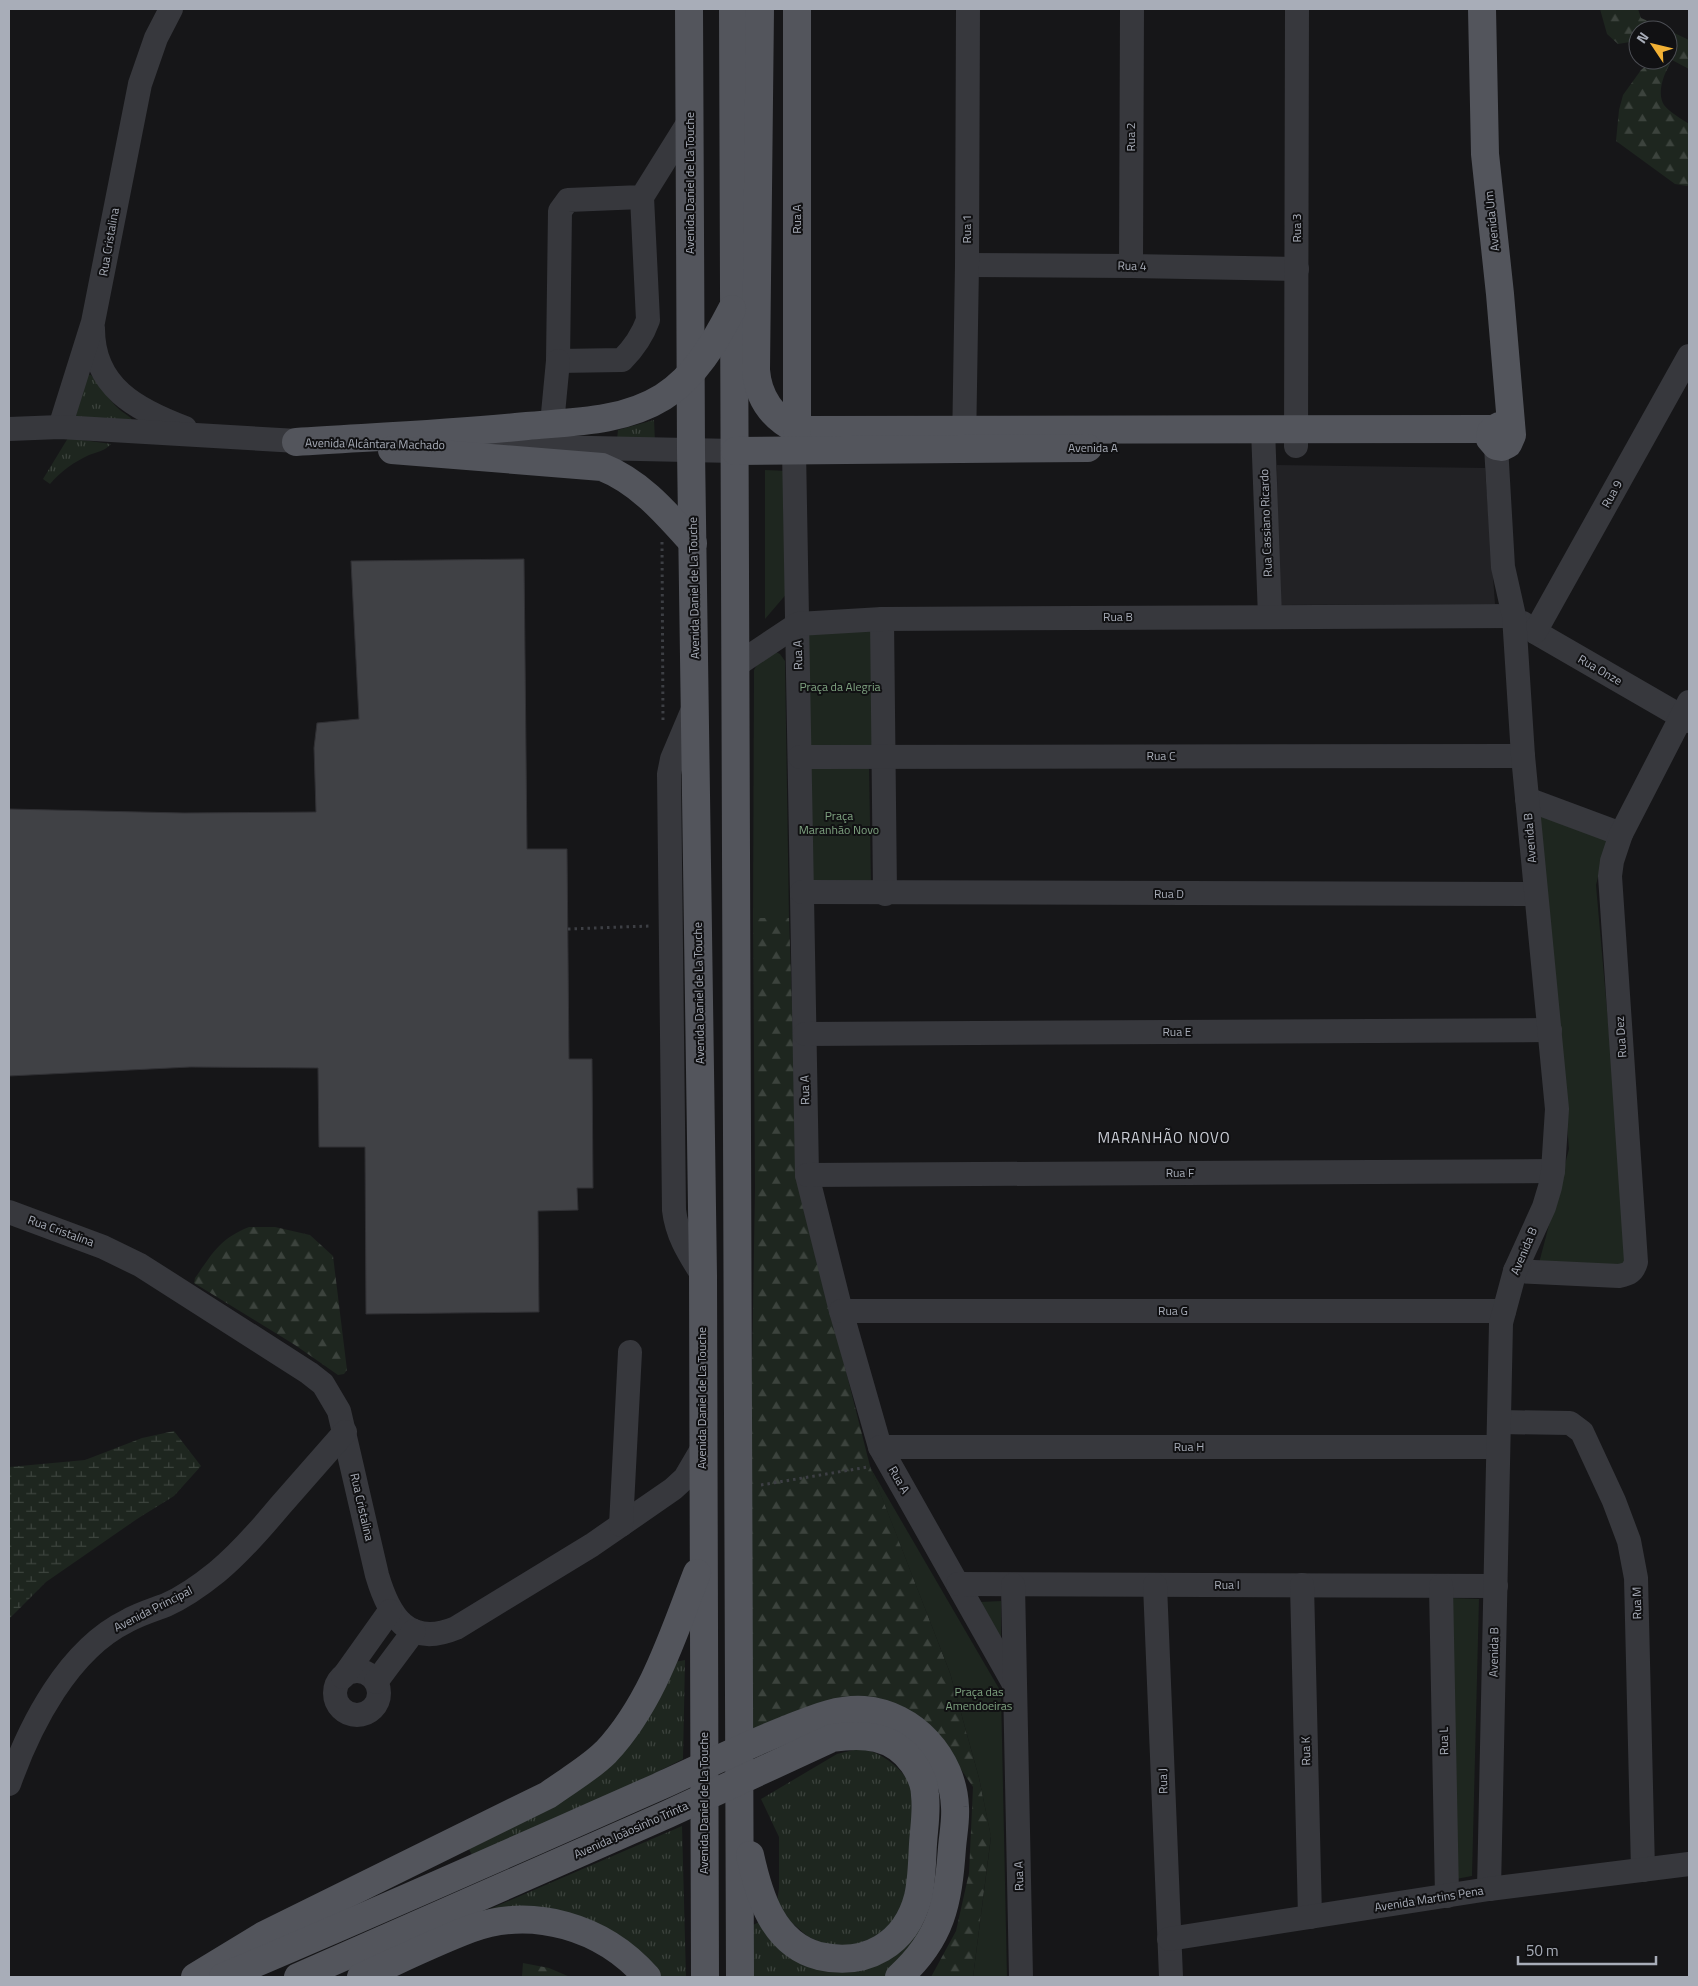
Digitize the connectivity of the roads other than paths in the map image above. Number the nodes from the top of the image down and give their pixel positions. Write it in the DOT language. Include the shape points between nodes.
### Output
graph roads {
  1 [pos="171,9"];
  2 [pos="689,9"];
  3 [pos="733,9"];
  4 [pos="760,9"];
  5 [pos="797,9"];
  6 [pos="968,9"];
  7 [pos="1132,9"];
  8 [pos="1297,9"];
  9 [pos="1471,9"];
  10 [pos="1482,9"];
  11 [pos="690,120"];
  12 [pos="642,197"];
  13 [pos="967,265"];
  14 [pos="1131,266"];
  15 [pos="1296,269"];
  16 [pos="734,304"];
  17 [pos="92,322"];
  18 [pos="1689,356"];
  19 [pos="558,360"];
  20 [pos="756,370"];
  21 [pos="690,373"];
  22 [pos="552,424"];
  23 [pos="60,426"];
  24 [pos="9,429"];
  25 [pos="1500,436"];
  26 [pos="218,437"];
  27 [pos="1264,438"];
  28 [pos="1296,438"];
  29 [pos="964,439"];
  30 [pos="796,440"];
  31 [pos="296,442"];
  32 [pos="735,450"];
  33 [pos="691,451"];
  34 [pos="693,543"];
  35 [pos="1514,616"];
  36 [pos="1270,617"];
  37 [pos="882,618"];
  38 [pos="798,624"];
  39 [pos="1534,632"];
  40 [pos="736,666"];
  41 [pos="1686,713"];
  42 [pos="800,756"];
  43 [pos="883,756"];
  44 [pos="1523,756"];
  45 [pos="1527,799"];
  46 [pos="1621,834"];
  47 [pos="802,892"];
  48 [pos="885,894"];
  49 [pos="1535,894"];
  50 [pos="1550,1030"];
  51 [pos="804,1034"];
  52 [pos="1553,1171"];
  53 [pos="807,1175"];
  54 [pos="9,1212"];
  55 [pos="1514,1271"];
  56 [pos="841,1311"];
  57 [pos="1504,1311"];
  58 [pos="630,1352"];
  59 [pos="1499,1422"];
  60 [pos="345,1432"];
  61 [pos="880,1447"];
  62 [pos="1497,1447"];
  63 [pos="702,1449"];
  64 [pos="621,1525"];
  65 [pos="703,1558"];
  66 [pos="958,1584"];
  67 [pos="1013,1584"];
  68 [pos="1155,1585"];
  69 [pos="1302,1586"];
  70 [pos="1441,1586"];
  71 [pos="1496,1586"];
  72 [pos="390,1611"];
  73 [pos="414,1631"];
  74 [pos="343,1677"];
  75 [pos="376,1682"];
  76 [pos="1014,1684"];
  77 [pos="9,1784"];
  78 [pos="739,1810"];
  79 [pos="1689,1864"];
  80 [pos="1643,1870"];
  81 [pos="1488,1889"];
  82 [pos="1447,1896"];
  83 [pos="1310,1918"];
  84 [pos="1169,1939"];
  85 [pos="195,1977"];
  86 [pos="222,1977"];
  87 [pos="298,1977"];
  88 [pos="361,1977"];
  89 [pos="646,1977"];
  90 [pos="705,1977"];
  91 [pos="740,1977"];
  92 [pos="899,1977"];
  93 [pos="1021,1977"];
  94 [pos="1171,1977"];
  1 -- 17 [label="street, Rua Cristalina" via="156,38 140,84"];
  2 -- 11 [label="main road, Avenida Daniel de La Touche"];
  3 -- 16 [label="main road"];
  4 -- 20 [label="main road"];
  5 -- 30 [label="main road, Rua A"];
  6 -- 13 [label="street, Rua 1"];
  7 -- 14 [label="street, Rua 2"];
  8 -- 15 [label="street, Rua 3"];
  9 -- 25 [label="main road, Avenida Um" via="1474,156"];
  10 -- 25 [label="main road, Avenida Um" via="1484,154 1500,294"];
  11 -- 12 [label="street"];
  11 -- 21 [label="main road, Avenida Daniel de La Touche"];
  12 -- 19 [label="street" via="648,320 645,328 622,360"];
  12 -- 19 [label="street" via="568,200 560,211"];
  13 -- 14 [label="street, Rua 4"];
  13 -- 29 [label="street, Rua 1"];
  14 -- 15 [label="street, Rua 4"];
  15 -- 28 [label="street, Rua 3"];
  16 -- 21 [label="main road" via="720,332"];
  16 -- 32 [label="main road"];
  17 -- 23 [label="street, Rua Cristalina"];
  17 -- 26 [label="street" via="94,349 106,377 118,392 147,412"];
  18 -- 39 [label="street, Rua 9"];
  19 -- 22 [label="street"];
  20 -- 30 [label="main road" via="758,386 766,404"];
  20 -- 32 [label="main road"];
  21 -- 22 [label="main road" via="661,399 628,412"];
  21 -- 33 [label="main road, Avenida Daniel de La Touche"];
  22 -- 31 [label="main road" via="475,432"];
  23 -- 24 [label="street"];
  23 -- 26 [label="street, Avenida Alcântara Machado"];
  25 -- 28 [label="main road, Avenida A"];
  25 -- 35 [label="street, Avenida B" via="1503,567"];
  26 -- 31 [label="street, Avenida Alcântara Machado"];
  27 -- 28 [label="main road, Avenida A"];
  27 -- 29 [label="main road, Avenida A"];
  27 -- 36 [label="street, Rua Cassiano Ricardo"];
  29 -- 30 [label="main road, Avenida A"];
  30 -- 32 [label="main road, Avenida A"];
  30 -- 38 [label="street, Rua A"];
  31 -- 33 [label="street, Avenida Alcântara Machado"];
  31 -- 34 [label="main road" via="602,467 645,493"];
  32 -- 33 [label="street, Avenida A"];
  32 -- 40 [label="main road"];
  33 -- 34 [label="main road, Avenida Daniel de La Touche"];
  34 -- 63 [label="main road, Avenida Daniel de La Touche"];
  35 -- 36 [label="street, Rua B"];
  35 -- 39 [label="street, Rua Onze"];
  35 -- 44 [label="street, Avenida B"];
  36 -- 37 [label="street, Rua B"];
  37 -- 38 [label="street, Rua B"];
  37 -- 43 [label="street"];
  38 -- 40 [label="street"];
  38 -- 42 [label="street, Rua A"];
  39 -- 41 [label="street, Rua Onze"];
  40 -- 78 [label="main road"];
  41 -- 46 [label="street, Rua Dez"];
  42 -- 43 [label="street, Rua C"];
  42 -- 47 [label="street, Rua A"];
  43 -- 44 [label="street, Rua C"];
  43 -- 48 [label="street"];
  44 -- 45 [label="street, Avenida B"];
  45 -- 46 [label="street"];
  45 -- 49 [label="street, Avenida B"];
  46 -- 55 [label="street, Rua Dez" via="1610,876 1636,1262 1628,1274 1619,1276"];
  47 -- 48 [label="street, Rua D"];
  47 -- 51 [label="street, Rua A"];
  48 -- 49 [label="street, Rua D"];
  49 -- 50 [label="street, Avenida B"];
  50 -- 51 [label="street, Rua E"];
  50 -- 52 [label="street, Avenida B" via="1557,1109"];
  51 -- 53 [label="street, Rua A"];
  52 -- 53 [label="street, Rua F"];
  52 -- 55 [label="street, Avenida B" via="1544,1207"];
  53 -- 56 [label="street, Rua A"];
  54 -- 60 [label="street, Rua Cristalina" via="103,1247 140,1265 309,1373 323,1384 332,1398"];
  55 -- 57 [label="street, Avenida B"];
  56 -- 57 [label="street, Rua G"];
  56 -- 61 [label="street, Rua A"];
  57 -- 59 [label="street, Avenida B"];
  58 -- 64 [label="street"];
  59 -- 62 [label="street, Avenida B"];
  59 -- 80 [label="street, Rua M" via="1570,1423 1576,1426 1582,1432 1614,1501 1629,1541 1636,1578"];
  60 -- 72 [label="street, Rua Cristalina" via="377,1575"];
  60 -- 77 [label="street, Avenida Principal" via="249,1542 219,1571 187,1594 104,1635 80,1657 47,1704"];
  61 -- 62 [label="street, Rua H"];
  61 -- 66 [label="street, Rua A"];
  62 -- 71 [label="street, Avenida B"];
  63 -- 64 [label="street" via="685,1478"];
  63 -- 65 [label="main road, Avenida Daniel de La Touche"];
  64 -- 73 [label="street" via="456,1628 431,1635"];
  65 -- 85 [label="main road" via="668,1647 638,1708 605,1752 585,1769 548,1795 264,1935"];
  65 -- 90 [label="main road, Avenida Daniel de La Touche"];
  66 -- 67 [label="street, Rua I"];
  66 -- 76 [label="street, Rua A"];
  67 -- 68 [label="street, Rua I"];
  67 -- 76 [label="street, Rua A"];
  68 -- 69 [label="street, Rua I"];
  68 -- 84 [label="street, Rua J"];
  69 -- 70 [label="street, Rua I"];
  69 -- 83 [label="street, Rua K"];
  70 -- 71 [label="street, Rua I"];
  70 -- 82 [label="street, Rua L"];
  71 -- 81 [label="street, Avenida B"];
  72 -- 73 [label="street, Rua Cristalina"];
  72 -- 74 [label="street"];
  73 -- 75 [label="street"];
  74 -- 75 [label="street" via="357,1671 365,1672"];
  74 -- 75 [label="street" via="336,1690 336,1698 343,1710 357,1715 365,1714 377,1704 379,1689"];
  76 -- 93 [label="street, Rua A"];
  78 -- 87 [label="main road, Avenida Joãosinho Trinta" via="761,1899 778,1928 801,1948 829,1958 866,1956 894,1940 906,1925 918,1897 925,1794 918,1770 898,1746 884,1739 852,1735 832,1738"];
  78 -- 91 [label="main road"];
  79 -- 80 [label="street, Avenida Martins Pena"];
  80 -- 81 [label="street, Avenida Martins Pena"];
  81 -- 82 [label="street, Avenida Martins Pena"];
  82 -- 83 [label="street, Avenida Martins Pena"];
  83 -- 84 [label="street, Avenida Martins Pena"];
  84 -- 94 [label="street, Rua J"];
  86 -- 92 [label="main road" via="762,1739 826,1714 865,1710 907,1724 925,1737 949,1777 955,1807 949,1888 938,1928 924,1950"];
  88 -- 89 [label="main road" via="471,1929 506,1921 541,1920 591,1934 632,1961"];
}
